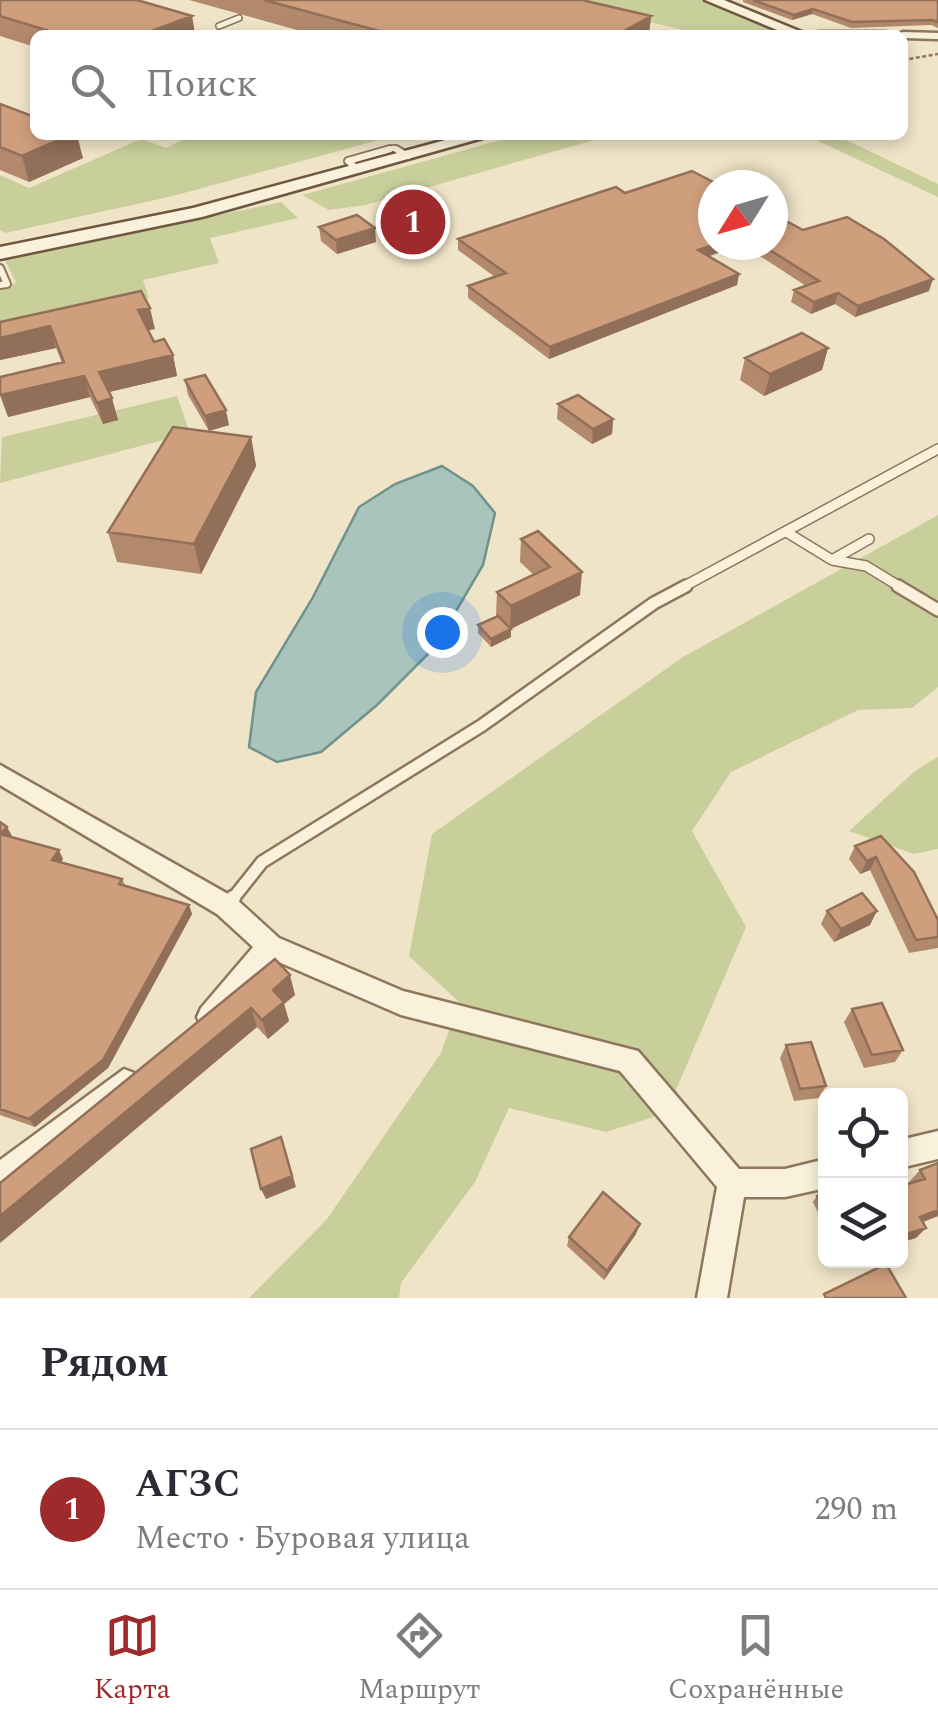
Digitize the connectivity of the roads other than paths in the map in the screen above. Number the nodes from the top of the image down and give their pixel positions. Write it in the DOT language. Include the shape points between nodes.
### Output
graph roads {
  1 [pos="712,0"];
  2 [pos="239,18"];
  3 [pos="219,26"];
  4 [pos="789,30"];
  5 [pos="908,35"];
  6 [pos="938,36"];
  7 [pos="466,140"];
  8 [pos="0,252"];
  9 [pos="0,268"];
  10 [pos="0,285"];
  11 [pos="938,449"];
  12 [pos="788,533"];
  13 [pos="869,539"];
  14 [pos="832,560"];
  15 [pos="938,610"];
  16 [pos="0,774"];
  17 [pos="226,906"];
  18 [pos="270,946"];
  19 [pos="185,1036"];
  20 [pos="140,1071"];
  21 [pos="938,1144"];
  22 [pos="908,1152"];
  23 [pos="818,1175"];
  24 [pos="0,1178"];
  25 [pos="732,1183"];
  26 [pos="712,1298"];
  1 -- 4 [label="main road"];
  2 -- 3 [label="lane"];
  5 -- 6 [label="street"];
  7 -- 8 [label="main road" via="194,213"];
  9 -- 10 [label="lane" via="6,284"];
  11 -- 12 [label="lane"];
  12 -- 14 [label="lane"];
  12 -- 17 [label="lane" via="654,602 480,726 262,862"];
  13 -- 14 [label="lane"];
  14 -- 15 [label="lane" via="866,566"];
  16 -- 17 [label="street"];
  17 -- 18 [label="street"];
  18 -- 19 [label="street" via="215,1013"];
  18 -- 25 [label="street" via="401,1003 628,1060"];
  20 -- 24 [label="street"];
  21 -- 22 [label="street"];
  23 -- 25 [label="street" via="786,1183"];
  25 -- 26 [label="street"];
}
